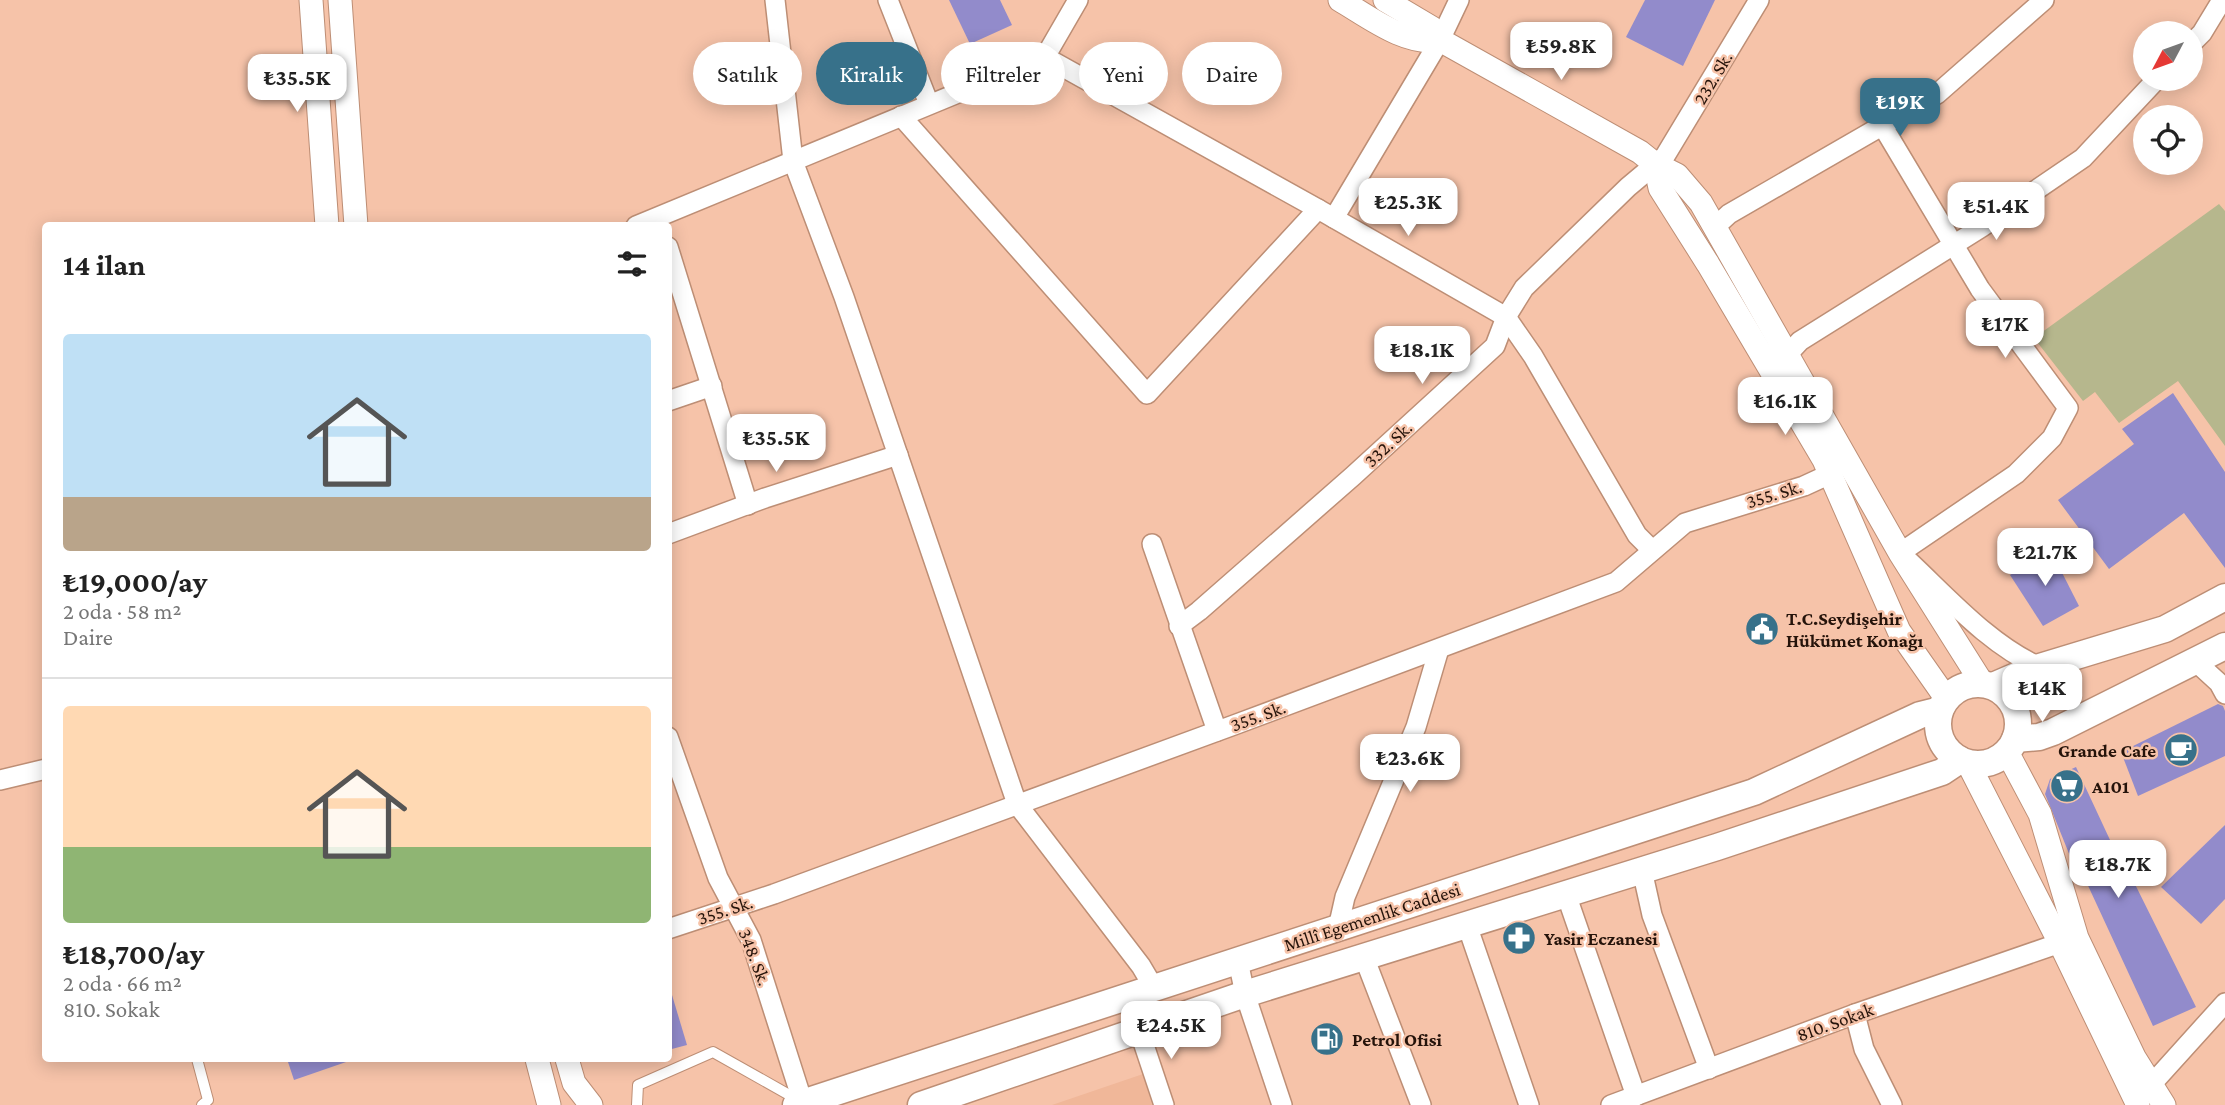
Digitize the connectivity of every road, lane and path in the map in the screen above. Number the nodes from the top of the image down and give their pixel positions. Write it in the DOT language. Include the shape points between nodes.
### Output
graph roads {
  1 [pos="311,0"];
  2 [pos="340,0"];
  3 [pos="775,0"];
  4 [pos="888,0"];
  5 [pos="1078,0"];
  6 [pos="1340,0"];
  7 [pos="1385,0"];
  8 [pos="1458,0"];
  9 [pos="2044,0"];
  10 [pos="2222,0"];
  11 [pos="1756,1"];
  12 [pos="2203,31"];
  13 [pos="1440,40"];
  14 [pos="1054,42"];
  15 [pos="1065,68"];
  16 [pos="2146,91"];
  17 [pos="941,99"];
  18 [pos="929,104"];
  19 [pos="901,116"];
  20 [pos="1882,125"];
  21 [pos="1660,160"];
  22 [pos="793,161"];
  23 [pos="1326,213"];
  24 [pos="661,221"];
  25 [pos="327,222"];
  26 [pos="356,222"];
  27 [pos="1715,227"];
  28 [pos="1954,245"];
  29 [pos="672,260"];
  30 [pos="1506,317"];
  31 [pos="1787,355"];
  32 [pos="712,386"];
  33 [pos="672,400"];
  34 [pos="898,455"];
  35 [pos="1830,474"];
  36 [pos="748,505"];
  37 [pos="672,533"];
  38 [pos="1152,544"];
  39 [pos="1653,550"];
  40 [pos="1900,553"];
  41 [pos="2225,597"];
  42 [pos="1179,626"];
  43 [pos="2225,646"];
  44 [pos="1439,649"];
  45 [pos="2195,662"];
  46 [pos="2040,667"];
  47 [pos="1987,685"];
  48 [pos="2225,694"];
  49 [pos="1943,704"];
  50 [pos="1217,731"];
  51 [pos="2011,746"];
  52 [pos="672,748"];
  53 [pos="1964,761"];
  54 [pos="42,770"];
  55 [pos="0,780"];
  56 [pos="1017,804"];
  57 [pos="1642,870"];
  58 [pos="1566,894"];
  59 [pos="733,906"];
  60 [pos="1467,925"];
  61 [pos="672,928"];
  62 [pos="1338,928"];
  63 [pos="2060,943"];
  64 [pos="1364,957"];
  65 [pos="1238,961"];
  66 [pos="1154,988"];
  67 [pos="1245,994"];
  68 [pos="2225,1003"];
  69 [pos="1854,1014"];
  70 [pos="1139,1030"];
  71 [pos="198,1062"];
  72 [pos="538,1062"];
  73 [pos="568,1062"];
  74 [pos="1709,1069"];
  75 [pos="2151,1085"];
  76 [pos="1636,1096"];
  77 [pos="800,1104"];
  78 [pos="202,1105"];
  79 [pos="549,1105"];
  80 [pos="591,1105"];
  81 [pos="637,1105"];
  82 [pos="921,1105"];
  83 [pos="1164,1105"];
  84 [pos="1282,1105"];
  85 [pos="1421,1105"];
  86 [pos="1529,1105"];
  87 [pos="1611,1105"];
  88 [pos="1892,1105"];
  89 [pos="2138,1105"];
  90 [pos="2164,1105"];
  1 -- 25 [label="street"];
  2 -- 26 [label="street"];
  3 -- 22 [label="street"];
  4 -- 18 [label="street"];
  5 -- 14 [label="street"];
  6 -- 13 [label="street" via="1385,27 1425,43"];
  7 -- 13 [label="street" via="1432,28"];
  8 -- 13 [label="street"];
  9 -- 20 [label="street" via="1937,94"];
  10 -- 12 [label="street"];
  11 -- 21 [label="street, 232. Sk."];
  13 -- 21 [label="street"];
  13 -- 23 [label="street"];
  15 -- 23 [label="street"];
  16 -- 28 [label="street" via="2083,158"];
  17 -- 18 [label="street"];
  18 -- 19 [label="street"];
  19 -- 22 [label="street"];
  19 -- 23 [label="street" via="1147,394"];
  20 -- 27 [label="street" via="1729,214"];
  20 -- 28 [label="street"];
  21 -- 27 [label="street" via="1701,203"];
  21 -- 30 [label="street, 332. Sk." via="1524,288"];
  21 -- 35 [label="street" via="1660,188"];
  22 -- 24 [label="street"];
  22 -- 34 [label="street"];
  23 -- 30 [label="street"];
  27 -- 31 [label="street"];
  28 -- 31 [label="street" via="1800,341"];
  28 -- 40 [label="street" via="1980,289 2068,408 2052,438 2016,474"];
  29 -- 32 [label="street"];
  30 -- 39 [label="street" via="1637,535"];
  30 -- 42 [label="street, 332. Sk." via="1495,346"];
  31 -- 40 [label="street"];
  32 -- 33 [label="street"];
  32 -- 36 [label="street"];
  34 -- 36 [label="street"];
  34 -- 56 [label="street"];
  35 -- 39 [label="street, 355. Sk." via="1685,523"];
  35 -- 49 [label="street" via="1899,631"];
  36 -- 37 [label="street"];
  38 -- 42 [label="street"];
  39 -- 44 [label="street, 355. Sk." via="1616,582"];
  40 -- 46 [label="street" via="1956,608 2017,657"];
  40 -- 47 [label="street"];
  41 -- 46 [label="main road" via="2165,629"];
  42 -- 50 [label="street"];
  43 -- 45 [label="main road"];
  44 -- 50 [label="street, 355. Sk."];
  44 -- 62 [label="street" via="1416,727 1345,897"];
  45 -- 48 [label="street"];
  45 -- 51 [label="main road" via="2053,732"];
  46 -- 47 [label="main road"];
  47 -- 49 [label="main road" via="1968,684"];
  47 -- 51 [label="main road" via="2011,700 2017,711 2019,722"];
  49 -- 53 [label="main road" via="1937,723 1940,737 1946,748"];
  49 -- 62 [label="main road, Millî Egemenlik Caddesi" via="1754,792"];
  50 -- 56 [label="street, 355. Sk."];
  51 -- 53 [label="main road" via="1989,763"];
  51 -- 75 [label="street" via="2040,814 2077,938"];
  52 -- 59 [label="street, 348. Sk." via="718,878"];
  53 -- 57 [label="main road, Millî Egemenlik Caddesi"];
  53 -- 63 [label="street"];
  54 -- 55 [label="street"];
  56 -- 59 [label="street, 355. Sk."];
  56 -- 66 [label="street"];
  57 -- 58 [label="main road, Millî Egemenlik Caddesi"];
  57 -- 74 [label="street" via="1651,915"];
  58 -- 60 [label="main road, Millî Egemenlik Caddesi"];
  58 -- 76 [label="street"];
  59 -- 61 [label="street, 355. Sk."];
  59 -- 77 [label="street, 348. Sk." via="751,940"];
  60 -- 64 [label="main road, Millî Egemenlik Caddesi"];
  60 -- 86 [label="street"];
  62 -- 65 [label="main road, Millî Egemenlik Caddesi"];
  63 -- 69 [label="street, 810. Sokak"];
  63 -- 89 [label="street"];
  64 -- 67 [label="main road, Millî Egemenlik Caddesi"];
  64 -- 85 [label="street"];
  65 -- 66 [label="main road, Millî Egemenlik Caddesi"];
  65 -- 67 [label="street"];
  66 -- 77 [label="main road, Millî Egemenlik Caddesi"];
  67 -- 70 [label="main road, Millî Egemenlik Caddesi"];
  67 -- 84 [label="street"];
  68 -- 75 [label="street"];
  69 -- 74 [label="street, 810. Sokak"];
  69 -- 88 [label="street" via="1864,1049"];
  70 -- 82 [label="main road, Millî Egemenlik Caddesi"];
  70 -- 83 [label="street"];
  71 -- 78 [label="lane" via="208,1100"];
  72 -- 79 [label="street"];
  73 -- 80 [label="street" via="574,1083"];
  74 -- 76 [label="street, 810. Sokak"];
  75 -- 90 [label="street"];
  76 -- 87 [label="street, 810. Sokak"];
  77 -- 81 [label="lane" via="713,1052 638,1085"];
}
